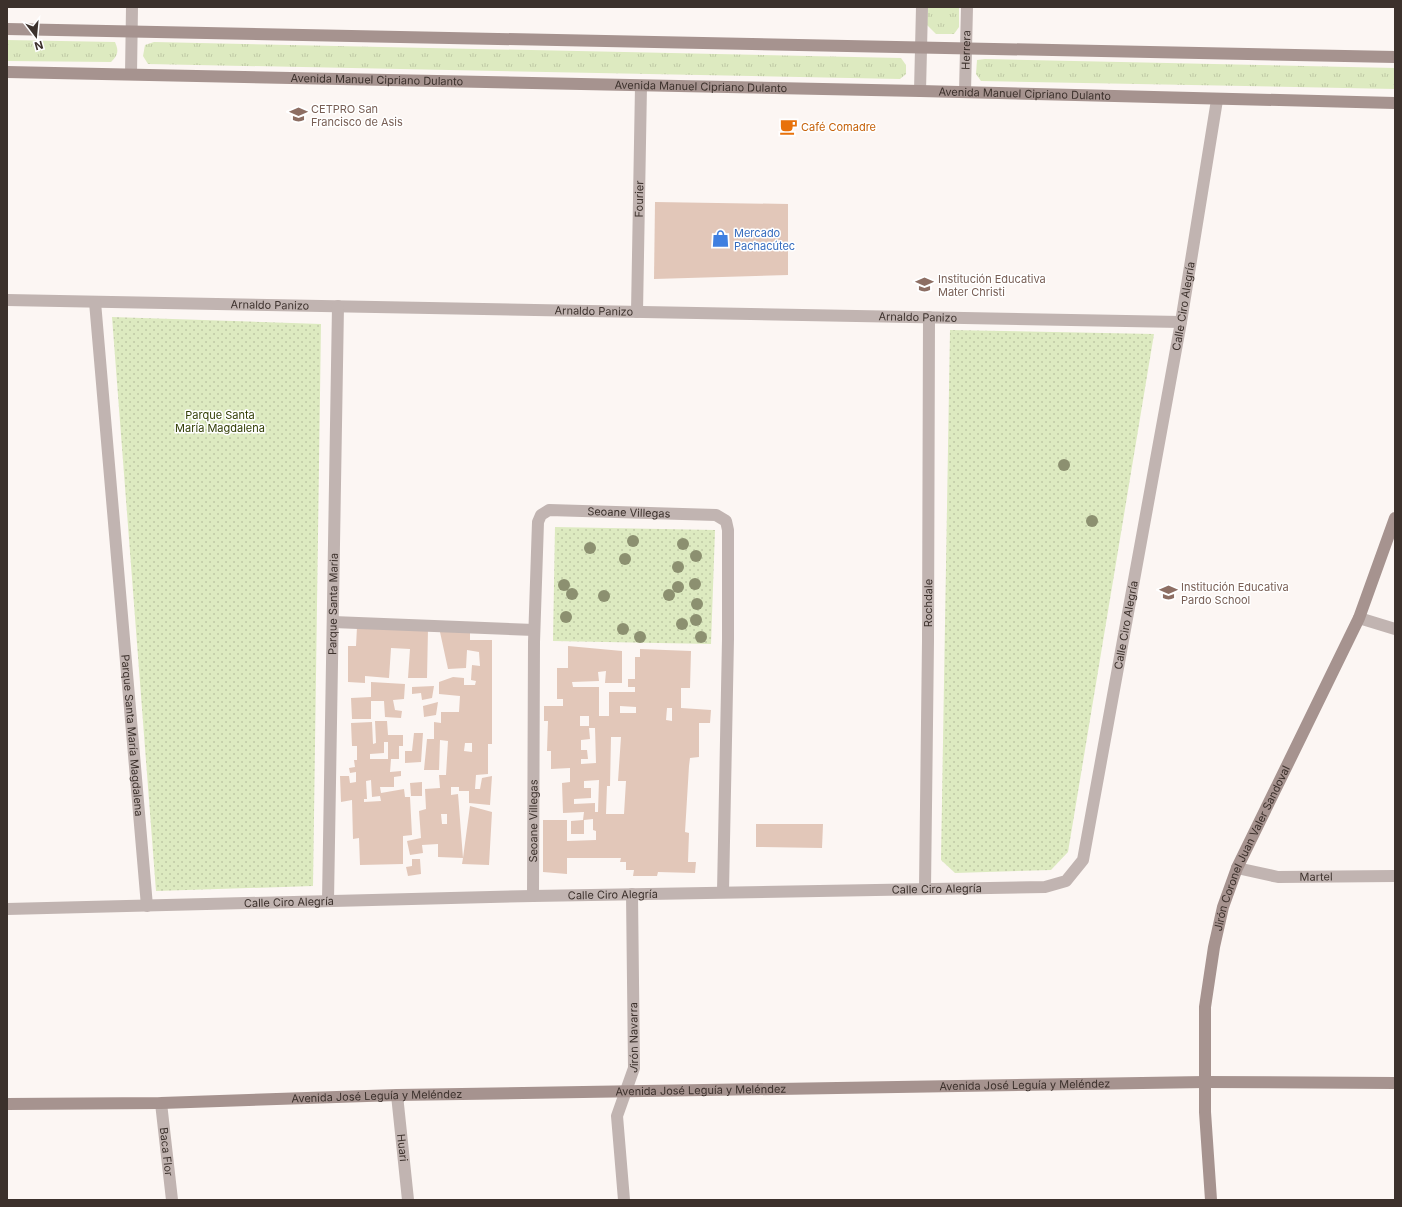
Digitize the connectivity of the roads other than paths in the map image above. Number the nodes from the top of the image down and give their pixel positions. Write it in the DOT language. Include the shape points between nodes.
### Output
graph roads {
  1 [pos="132,7"];
  2 [pos="922,7"];
  3 [pos="967,7"];
  4 [pos="7,29"];
  5 [pos="132,31"];
  6 [pos="921,47"];
  7 [pos="966,48"];
  8 [pos="1395,57"];
  9 [pos="7,72"];
  10 [pos="131,74"];
  11 [pos="641,86"];
  12 [pos="920,91"];
  13 [pos="965,92"];
  14 [pos="1218,100"];
  15 [pos="1395,103"];
  16 [pos="7,300"];
  17 [pos="95,302"];
  18 [pos="338,306"];
  19 [pos="637,312"];
  20 [pos="929,317"];
  21 [pos="1181,322"];
  22 [pos="1395,518"];
  23 [pos="1359,618"];
  24 [pos="333,622"];
  25 [pos="1395,629"];
  26 [pos="534,630"];
  27 [pos="1237,868"];
  28 [pos="1395,876"];
  29 [pos="925,889"];
  30 [pos="723,892"];
  31 [pos="632,894"];
  32 [pos="533,896"];
  33 [pos="328,902"];
  34 [pos="148,906"];
  35 [pos="7,909"];
  36 [pos="1205,1082"];
  37 [pos="1395,1083"];
  38 [pos="625,1092"];
  39 [pos="397,1095"];
  40 [pos="161,1102"];
  41 [pos="7,1104"];
  42 [pos="172,1200"];
  43 [pos="408,1200"];
  44 [pos="624,1200"];
  45 [pos="1211,1200"];
  1 -- 5 [label="street"];
  2 -- 6 [label="street"];
  3 -- 7 [label="street, Herrera"];
  4 -- 5 [label="main road"];
  5 -- 6 [label="main road"];
  5 -- 10 [label="street"];
  6 -- 7 [label="main road"];
  6 -- 12 [label="street"];
  7 -- 8 [label="main road"];
  7 -- 13 [label="street, Herrera"];
  9 -- 10 [label="main road, Avenida Manuel Cipriano Dulanto"];
  10 -- 11 [label="main road, Avenida Manuel Cipriano Dulanto"];
  11 -- 12 [label="main road, Avenida Manuel Cipriano Dulanto"];
  11 -- 19 [label="street, Fourier"];
  12 -- 13 [label="main road, Avenida Manuel Cipriano Dulanto"];
  13 -- 14 [label="main road, Avenida Manuel Cipriano Dulanto"];
  14 -- 15 [label="main road, Avenida Manuel Cipriano Dulanto"];
  14 -- 21 [label="street, Calle Ciro Alegría"];
  16 -- 17 [label="street, Arnaldo Panizo"];
  17 -- 18 [label="street, Arnaldo Panizo"];
  17 -- 34 [label="street, Parque Santa María Magdalena"];
  18 -- 19 [label="street, Arnaldo Panizo"];
  18 -- 24 [label="street, Parque Santa Maria"];
  19 -- 20 [label="street, Arnaldo Panizo"];
  20 -- 21 [label="street, Arnaldo Panizo"];
  20 -- 29 [label="street, Rochdale"];
  21 -- 29 [label="street, Calle Ciro Alegría" via="1083,860 1066,881 1045,887"];
  22 -- 23 [label="main road, Jirón Coronel Juan Valer Sandoval"];
  23 -- 25 [label="street"];
  23 -- 27 [label="main road, Jirón Coronel Juan Valer Sandoval"];
  24 -- 26 [label="street"];
  24 -- 33 [label="street, Parque Santa Maria"];
  26 -- 30 [label="street, Seoane Villegas" via="538,522 541,515 549,510 716,515 726,521 728,639"];
  26 -- 32 [label="street, Seoane Villegas"];
  27 -- 28 [label="street, Martel" via="1278,877"];
  27 -- 36 [label="main road, Jirón Coronel Juan Valer Sandoval" via="1223,907 1206,1000"];
  29 -- 30 [label="street, Calle Ciro Alegría"];
  30 -- 31 [label="street, Calle Ciro Alegría"];
  31 -- 32 [label="street, Calle Ciro Alegría"];
  31 -- 38 [label="street, Jirón Navarra" via="634,1068"];
  32 -- 33 [label="street, Calle Ciro Alegría"];
  33 -- 34 [label="street, Calle Ciro Alegría"];
  34 -- 35 [label="street, Calle Ciro Alegría"];
  36 -- 37 [label="main road, Avenida José Leguía y Meléndez"];
  36 -- 38 [label="main road, Avenida José Leguía y Meléndez"];
  36 -- 45 [label="main road, Jirón Coronel Juan Valer Sandoval"];
  38 -- 39 [label="main road, Avenida José Leguía y Meléndez"];
  38 -- 44 [label="street, Jirón Navarra" via="617,1116"];
  39 -- 40 [label="main road, Avenida José Leguía y Meléndez"];
  39 -- 43 [label="street, Huari"];
  40 -- 41 [label="main road, Avenida José Leguía y Meléndez"];
  40 -- 42 [label="street, Baca Flor"];
}
